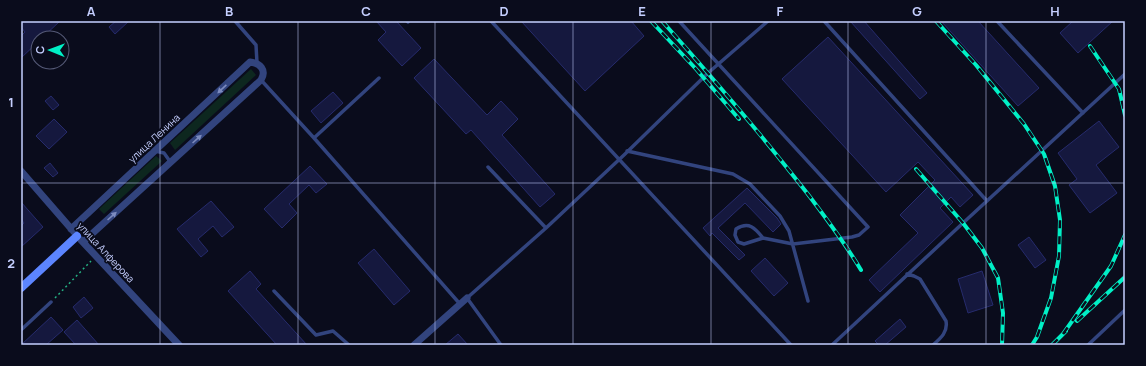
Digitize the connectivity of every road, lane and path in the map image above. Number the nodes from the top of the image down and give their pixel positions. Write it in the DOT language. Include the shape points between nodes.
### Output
graph roads {
  1 [pos="235,21"];
  2 [pos="491,21"];
  3 [pos="679,21"];
  4 [pos="768,21"];
  5 [pos="824,21"];
  6 [pos="997,21"];
  7 [pos="254,62"];
  8 [pos="719,65"];
  9 [pos="1125,74"];
  10 [pos="379,78"];
  11 [pos="261,80"];
  12 [pos="1083,113"];
  13 [pos="314,138"];
  14 [pos="155,151"];
  15 [pos="627,152"];
  16 [pos="618,160"];
  17 [pos="168,165"];
  18 [pos="488,167"];
  19 [pos="21,171"];
  20 [pos="987,201"];
  21 [pos="71,228"];
  22 [pos="546,228"];
  23 [pos="77,236"];
  24 [pos="763,238"];
  25 [pos="83,242"];
  26 [pos="793,244"];
  27 [pos="96,256"];
  28 [pos="908,274"];
  29 [pos="21,288"];
  30 [pos="274,291"];
  31 [pos="467,298"];
  32 [pos="808,301"];
  33 [pos="51,302"];
  34 [pos="460,304"];
  35 [pos="1125,310"];
  36 [pos="21,330"];
  37 [pos="179,345"];
  38 [pos="349,345"];
  39 [pos="414,345"];
  40 [pos="501,345"];
  41 [pos="790,345"];
  42 [pos="832,345"];
  43 [pos="933,345"];
  44 [pos="1088,345"];
  1 -- 7 [label="lane" via="256,45"];
  2 -- 16 [label="lane"];
  3 -- 8 [label="lane"];
  4 -- 8 [label="lane"];
  5 -- 20 [label="lane"];
  6 -- 12 [label="lane"];
  7 -- 11 [label="street" via="262,67"];
  7 -- 14 [label="street, улица Ленина, one-way"];
  8 -- 15 [label="lane"];
  8 -- 26 [label="lane" via="868,227 859,236"];
  9 -- 12 [label="lane"];
  10 -- 13 [label="lane"];
  11 -- 13 [label="lane"];
  17 -- 11 [label="street, one-way"];
  12 -- 20 [label="lane"];
  13 -- 34 [label="lane"];
  14 -- 17 [label="lane" via="164,153 169,160"];
  14 -- 21 [label="street, улица Ленина"];
  15 -- 16 [label="lane"];
  15 -- 26 [label="lane" via="733,174 750,184 780,216"];
  16 -- 22 [label="lane"];
  16 -- 41 [label="lane"];
  25 -- 17 [label="street, one-way"];
  18 -- 22 [label="lane"];
  19 -- 21 [label="street, улица Алферова"];
  20 -- 28 [label="lane"];
  21 -- 23 [label="street, улица Алферова"];
  22 -- 31 [label="lane"];
  23 -- 25 [label="street, улица Алферова"];
  23 -- 29 [label="street"];
  24 -- 24 [label="lane" via="744,244 738,242 736,229 749,226 756,229"];
  24 -- 26 [label="lane"];
  25 -- 27 [label="street, улица Алферова"];
  26 -- 32 [label="lane"];
  27 -- 33 [label="path"];
  27 -- 37 [label="street, улица Алферова"];
  28 -- 42 [label="lane"];
  28 -- 43 [label="lane" via="920,279 946,320 946,331"];
  30 -- 38 [label="lane" via="316,335 333,331"];
  31 -- 34 [label="street"];
  31 -- 40 [label="lane"];
  33 -- 36 [label="lane"];
  34 -- 39 [label="street"];
  35 -- 44 [label="lane"];
}
